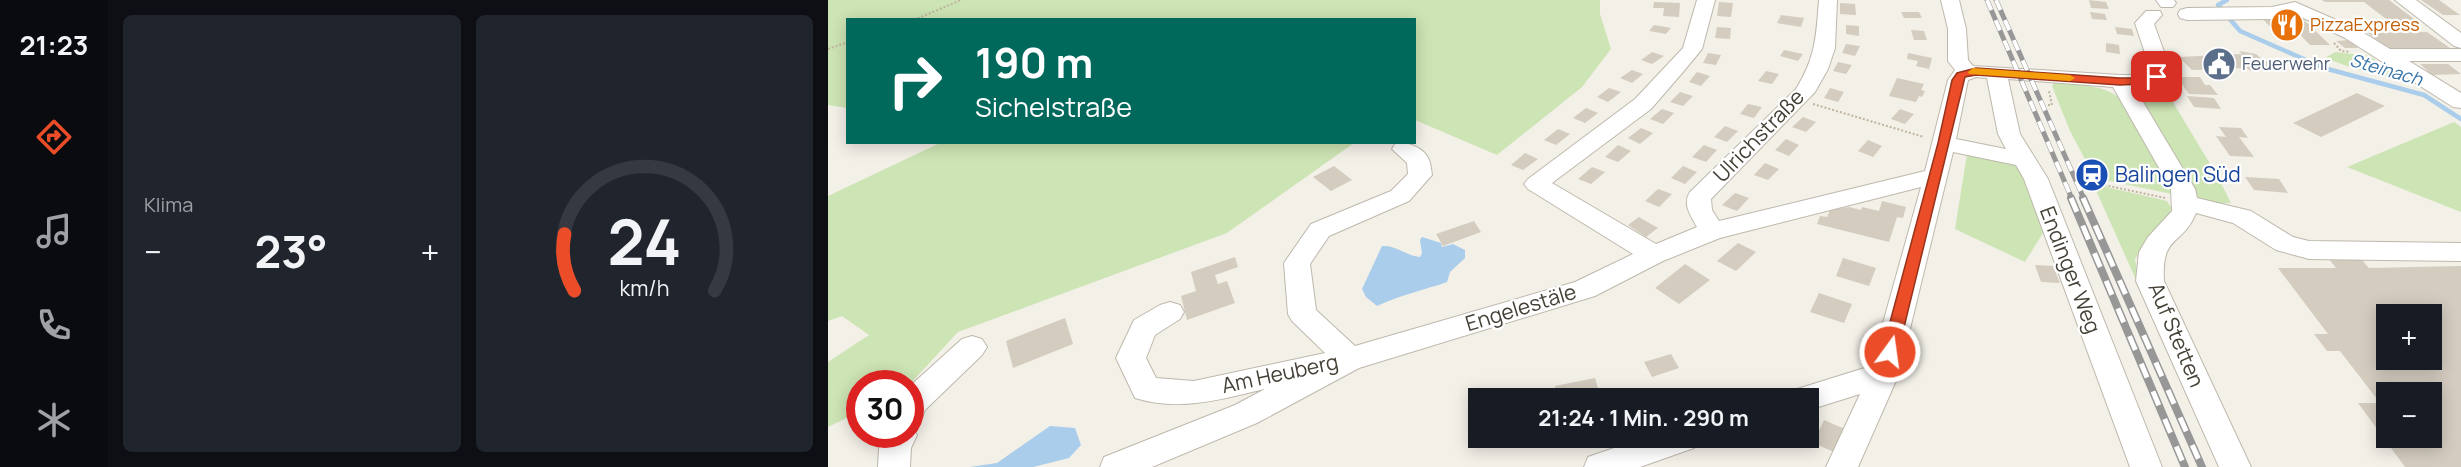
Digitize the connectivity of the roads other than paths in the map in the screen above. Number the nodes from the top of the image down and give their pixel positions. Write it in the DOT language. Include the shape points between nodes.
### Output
graph roads {
  1 [pos="1706,0"];
  2 [pos="1828,0"];
  3 [pos="1950,0"];
  4 [pos="2404,0"];
  5 [pos="2296,4"];
  6 [pos="2158,10"];
  7 [pos="2461,42"];
  8 [pos="2387,55"];
  9 [pos="2461,55"];
  10 [pos="1968,72"];
  11 [pos="1996,73"];
  12 [pos="2120,81"];
  13 [pos="2461,102"];
  14 [pos="1944,143"];
  15 [pos="1403,149"];
  16 [pos="2023,159"];
  17 [pos="1935,176"];
  18 [pos="2187,203"];
  19 [pos="1712,231"];
  20 [pos="2461,252"];
  21 [pos="1654,255"];
  22 [pos="1170,312"];
  23 [pos="972,347"];
  24 [pos="1350,359"];
  25 [pos="1884,374"];
  26 [pos="924,393"];
  27 [pos="1819,395"];
  28 [pos="896,448"];
  29 [pos="1654,448"];
  30 [pos="894,467"];
  31 [pos="1116,467"];
  32 [pos="1600,467"];
  33 [pos="1842,467"];
  34 [pos="2146,467"];
  35 [pos="2235,467"];
  1 -- 21 [label="street" via="1692,49 1643,104 1536,183"];
  2 -- 19 [label="street, Ulrichstraße" via="1825,48 1805,92 1699,196 1700,210"];
  3 -- 10 [label="street" via="1957,29 1958,61"];
  4 -- 7 [label="street"];
  5 -- 6 [label="street" via="2273,12 2187,14 2180,20"];
  5 -- 8 [label="street"];
  6 -- 12 [label="street" via="2161,70 2157,77"];
  8 -- 9 [label="street"];
  8 -- 13 [label="street"];
  10 -- 11 [label="street"];
  10 -- 14 [label="street" via="1958,80"];
  11 -- 12 [label="street"];
  11 -- 16 [label="street, Endinger Weg" via="2009,134"];
  12 -- 18 [label="street" via="2165,154"];
  14 -- 16 [label="street"];
  14 -- 17 [label="street"];
  15 -- 24 [label="street, Am Heuberg" via="1418,160 1420,175 1400,196 1320,230 1297,263 1302,314"];
  16 -- 34 [label="street, Endinger Weg" via="2036,179"];
  17 -- 19 [label="street, Engelestäle"];
  17 -- 25 [label="street"];
  18 -- 20 [label="street" via="2242,217 2285,244 2309,250"];
  18 -- 35 [label="street, Auf Stetten" via="2181,219 2152,252 2150,281"];
  19 -- 21 [label="street, Engelestäle"];
  21 -- 24 [label="street, Engelestäle" via="1585,289"];
  22 -- 24 [label="street, Am Heuberg" via="1144,328 1131,358 1146,389 1194,393"];
  23 -- 26 [label="street"];
  24 -- 31 [label="street, Engelestäle" via="1246,414"];
  25 -- 27 [label="street"];
  25 -- 33 [label="street"];
  28 -- 30 [label="street"];
  29 -- 32 [label="street"];
}
